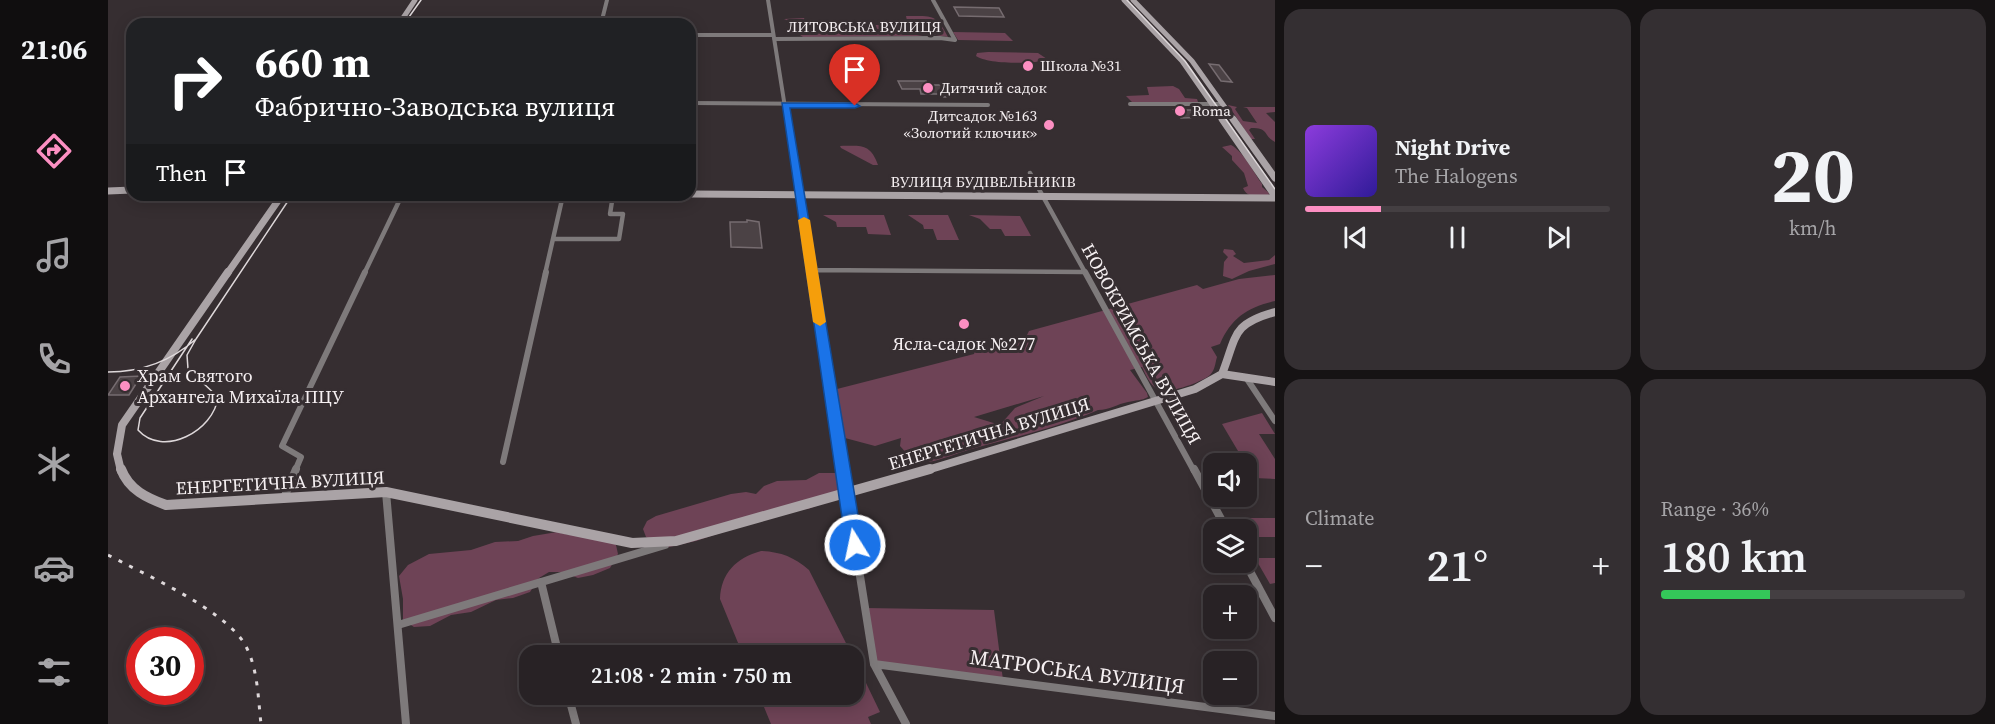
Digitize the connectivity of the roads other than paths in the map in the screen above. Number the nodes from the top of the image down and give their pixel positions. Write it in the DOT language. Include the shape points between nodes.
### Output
graph roads {
  1 [pos="415,0"];
  2 [pos="607,0"];
  3 [pos="768,0"];
  4 [pos="933,0"];
  5 [pos="1124,0"];
  6 [pos="1133,0"];
  7 [pos="403,18"];
  8 [pos="602,18"];
  9 [pos="696,35"];
  10 [pos="774,37"];
  11 [pos="696,103"];
  12 [pos="1211,103"];
  13 [pos="1130,104"];
  14 [pos="1222,104"];
  15 [pos="785,105"];
  16 [pos="988,105"];
  17 [pos="1030,173"];
  18 [pos="1275,178"];
  19 [pos="126,190"];
  20 [pos="108,191"];
  21 [pos="696,194"];
  22 [pos="799,195"];
  23 [pos="1043,196"];
  24 [pos="1275,197"];
  25 [pos="278,201"];
  26 [pos="399,201"];
  27 [pos="562,201"];
  28 [pos="612,201"];
  29 [pos="553,240"];
  30 [pos="812,270"];
  31 [pos="1084,272"];
  32 [pos="1275,312"];
  33 [pos="1222,374"];
  34 [pos="1247,379"];
  35 [pos="1275,382"];
  36 [pos="1156,402"];
  37 [pos="1275,421"];
  38 [pos="503,462"];
  39 [pos="386,492"];
  40 [pos="846,493"];
  41 [pos="284,499"];
  42 [pos="1221,519"];
  43 [pos="676,541"];
  44 [pos="1251,573"];
  45 [pos="541,582"];
  46 [pos="1275,618"];
  47 [pos="398,625"];
  48 [pos="556,645"];
  49 [pos="874,664"];
  50 [pos="571,705"];
  51 [pos="1275,716"];
  52 [pos="406,724"];
  53 [pos="576,724"];
  54 [pos="906,724"];
  1 -- 7 [label="main road"];
  2 -- 8 [label="street"];
  3 -- 10 [label="street"];
  4 -- 10 [label="street, ЛИТОВСЬКА ВУЛИЦЯ" via="955,40"];
  5 -- 12 [label="main road" via="1182,61"];
  6 -- 14 [label="main road" via="1186,55"];
  9 -- 10 [label="street, ЛИТОВСЬКА ВУЛИЦЯ"];
  10 -- 15 [label="street"];
  11 -- 15 [label="street"];
  12 -- 13 [label="street"];
  12 -- 14 [label="street"];
  12 -- 24 [label="main road"];
  14 -- 18 [label="main road"];
  15 -- 16 [label="street"];
  15 -- 22 [label="street"];
  17 -- 23 [label="street, НОВОКРИМСЬКА ВУЛИЦЯ"];
  19 -- 20 [label="main road"];
  21 -- 22 [label="main road, ВУЛИЦЯ БУДІВЕЛЬНИКІВ"];
  22 -- 23 [label="main road, ВУЛИЦЯ БУДІВЕЛЬНИКІВ"];
  22 -- 30 [label="street"];
  23 -- 24 [label="street, ВУЛИЦЯ БУДІВЕЛЬНИКІВ"];
  23 -- 31 [label="street, НОВОКРИМСЬКА ВУЛИЦЯ"];
  25 -- 41 [label="main road, ЕНЕРГЕТИЧНА ВУЛИЦЯ" via="122,426 116,456 132,488 166,506"];
  26 -- 41 [label="street" via="282,446 301,457"];
  27 -- 29 [label="street"];
  28 -- 29 [label="street" via="610,214 623,214 619,239"];
  29 -- 38 [label="street"];
  30 -- 31 [label="street"];
  30 -- 40 [label="street"];
  31 -- 36 [label="street, НОВОКРИМСЬКА ВУЛИЦЯ"];
  32 -- 33 [label="main road" via="1252,319 1236,331"];
  33 -- 34 [label="main road"];
  33 -- 36 [label="main road, ЕНЕРГЕТИЧНА ВУЛИЦЯ" via="1203,386"];
  34 -- 35 [label="main road"];
  34 -- 37 [label="street"];
  36 -- 40 [label="main road, ЕНЕРГЕТИЧНА ВУЛИЦЯ"];
  36 -- 42 [label="street, НОВОКРИМСЬКА ВУЛИЦЯ"];
  39 -- 41 [label="main road, ЕНЕРГЕТИЧНА ВУЛИЦЯ"];
  39 -- 43 [label="main road, ЕНЕРГЕТИЧНА ВУЛИЦЯ" via="632,543"];
  39 -- 47 [label="street"];
  40 -- 43 [label="main road, ЕНЕРГЕТИЧНА ВУЛИЦЯ"];
  40 -- 49 [label="street"];
  43 -- 45 [label="street, ЕНЕРГЕТИЧНА ВУЛИЦЯ"];
  44 -- 46 [label="street"];
  45 -- 47 [label="street, ЕНЕРГЕТИЧНА ВУЛИЦЯ"];
  45 -- 48 [label="street"];
  47 -- 52 [label="street"];
  49 -- 51 [label="street, МАТРОСЬКА ВУЛИЦЯ"];
  49 -- 54 [label="street"];
  50 -- 53 [label="street"];
}
